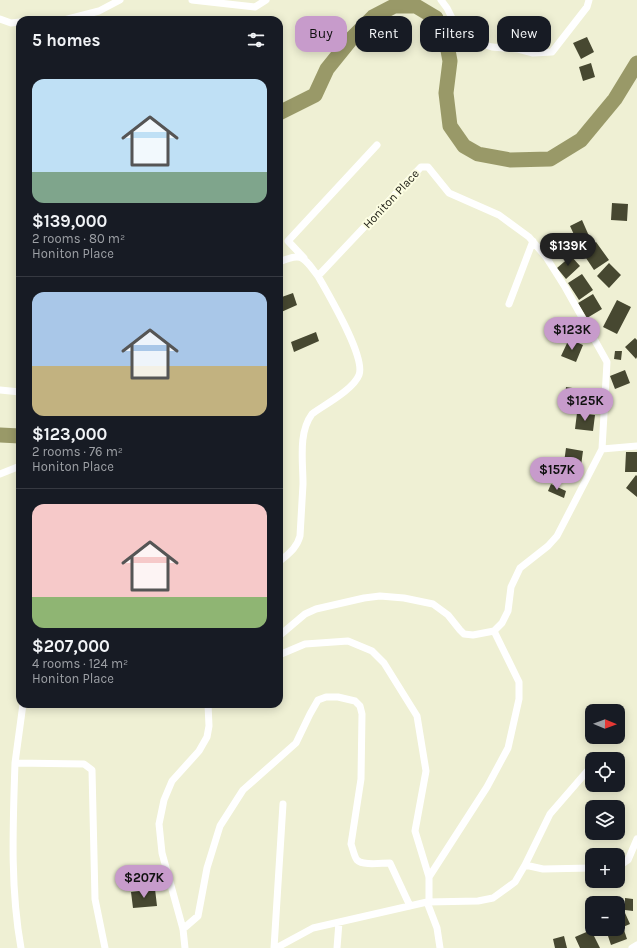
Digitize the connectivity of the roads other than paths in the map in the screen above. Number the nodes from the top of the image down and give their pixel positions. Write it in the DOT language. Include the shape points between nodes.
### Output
graph roads {
  1 [pos="120,0"];
  2 [pos="192,0"];
  3 [pos="266,0"];
  4 [pos="441,0"];
  5 [pos="590,0"];
  6 [pos="208,1"];
  7 [pos="78,16"];
  8 [pos="0,19"];
  9 [pos="16,22"];
  10 [pos="377,145"];
  11 [pos="533,241"];
  12 [pos="304,258"];
  13 [pos="283,260"];
  14 [pos="318,276"];
  15 [pos="509,304"];
  16 [pos="0,390"];
  17 [pos="16,392"];
  18 [pos="637,446"];
  19 [pos="602,449"];
  20 [pos="16,468"];
  21 [pos="0,474"];
  22 [pos="283,559"];
  23 [pos="494,631"];
  24 [pos="283,633"];
  25 [pos="283,653"];
  26 [pos="22,708"];
  27 [pos="208,708"];
  28 [pos="15,763"];
  29 [pos="585,774"];
  30 [pos="283,804"];
  31 [pos="637,839"];
  32 [pos="625,862"];
  33 [pos="525,865"];
  34 [pos="585,868"];
  35 [pos="429,877"];
  36 [pos="428,901"];
  37 [pos="410,906"];
  38 [pos="339,922"];
  39 [pos="183,929"];
  40 [pos="637,945"];
  41 [pos="21,948"];
  42 [pos="105,948"];
  43 [pos="185,948"];
  44 [pos="275,948"];
  45 [pos="337,948"];
  46 [pos="440,948"];
  47 [pos="632,948"];
  1 -- 7 [label="street"];
  2 -- 6 [label="street"];
  3 -- 6 [label="street" via="255,7"];
  4 -- 5 [label="street" via="458,32 472,41 492,47 533,53 552,52"];
  8 -- 9 [label="street"];
  10 -- 12 [label="street" via="288,242"];
  11 -- 14 [label="street, Honiton Place" via="499,215 449,193 428,167 421,167"];
  11 -- 15 [label="street"];
  11 -- 19 [label="street, Honiton Place" via="565,288 607,362"];
  12 -- 13 [label="street" via="294,256"];
  12 -- 14 [label="street"];
  14 -- 22 [label="street" via="349,335 360,368 356,380 348,389 312,414 308,420 303,444 300,536 298,544"];
  16 -- 17 [label="street"];
  18 -- 19 [label="street"];
  19 -- 23 [label="street, Honiton Place" via="557,536 517,572 511,587 508,611"];
  20 -- 21 [label="street"];
  23 -- 24 [label="street" via="464,634 433,604 380,596 305,614"];
  23 -- 35 [label="street" via="519,682 519,699 508,748 487,787"];
  25 -- 35 [label="street" via="305,644 348,641 372,651 384,664 417,716 426,771 415,831"];
  26 -- 28 [label="street"];
  27 -- 39 [label="street" via="207,737 199,751 172,781 164,800 159,824 162,853"];
  28 -- 41 [label="street" via="13,848 16,923"];
  28 -- 42 [label="street" via="84,764 92,770 95,899"];
  29 -- 33 [label="street" via="550,814"];
  30 -- 44 [label="street"];
  31 -- 32 [label="street"];
  33 -- 34 [label="street" via="542,869"];
  33 -- 36 [label="street" via="516,882 493,898 478,901"];
  35 -- 36 [label="street"];
  36 -- 37 [label="street"];
  36 -- 46 [label="street" via="437,928"];
  37 -- 38 [label="street"];
  37 -- 39 [label="street" via="390,863 363,863 357,860 354,854 352,844 361,779 362,714 360,706 355,701 338,696 326,697 318,700 296,743 243,790 220,826 207,868 198,916"];
  38 -- 44 [label="street" via="313,928"];
  38 -- 45 [label="street"];
  39 -- 43 [label="street"];
  40 -- 47 [label="street"];
}
